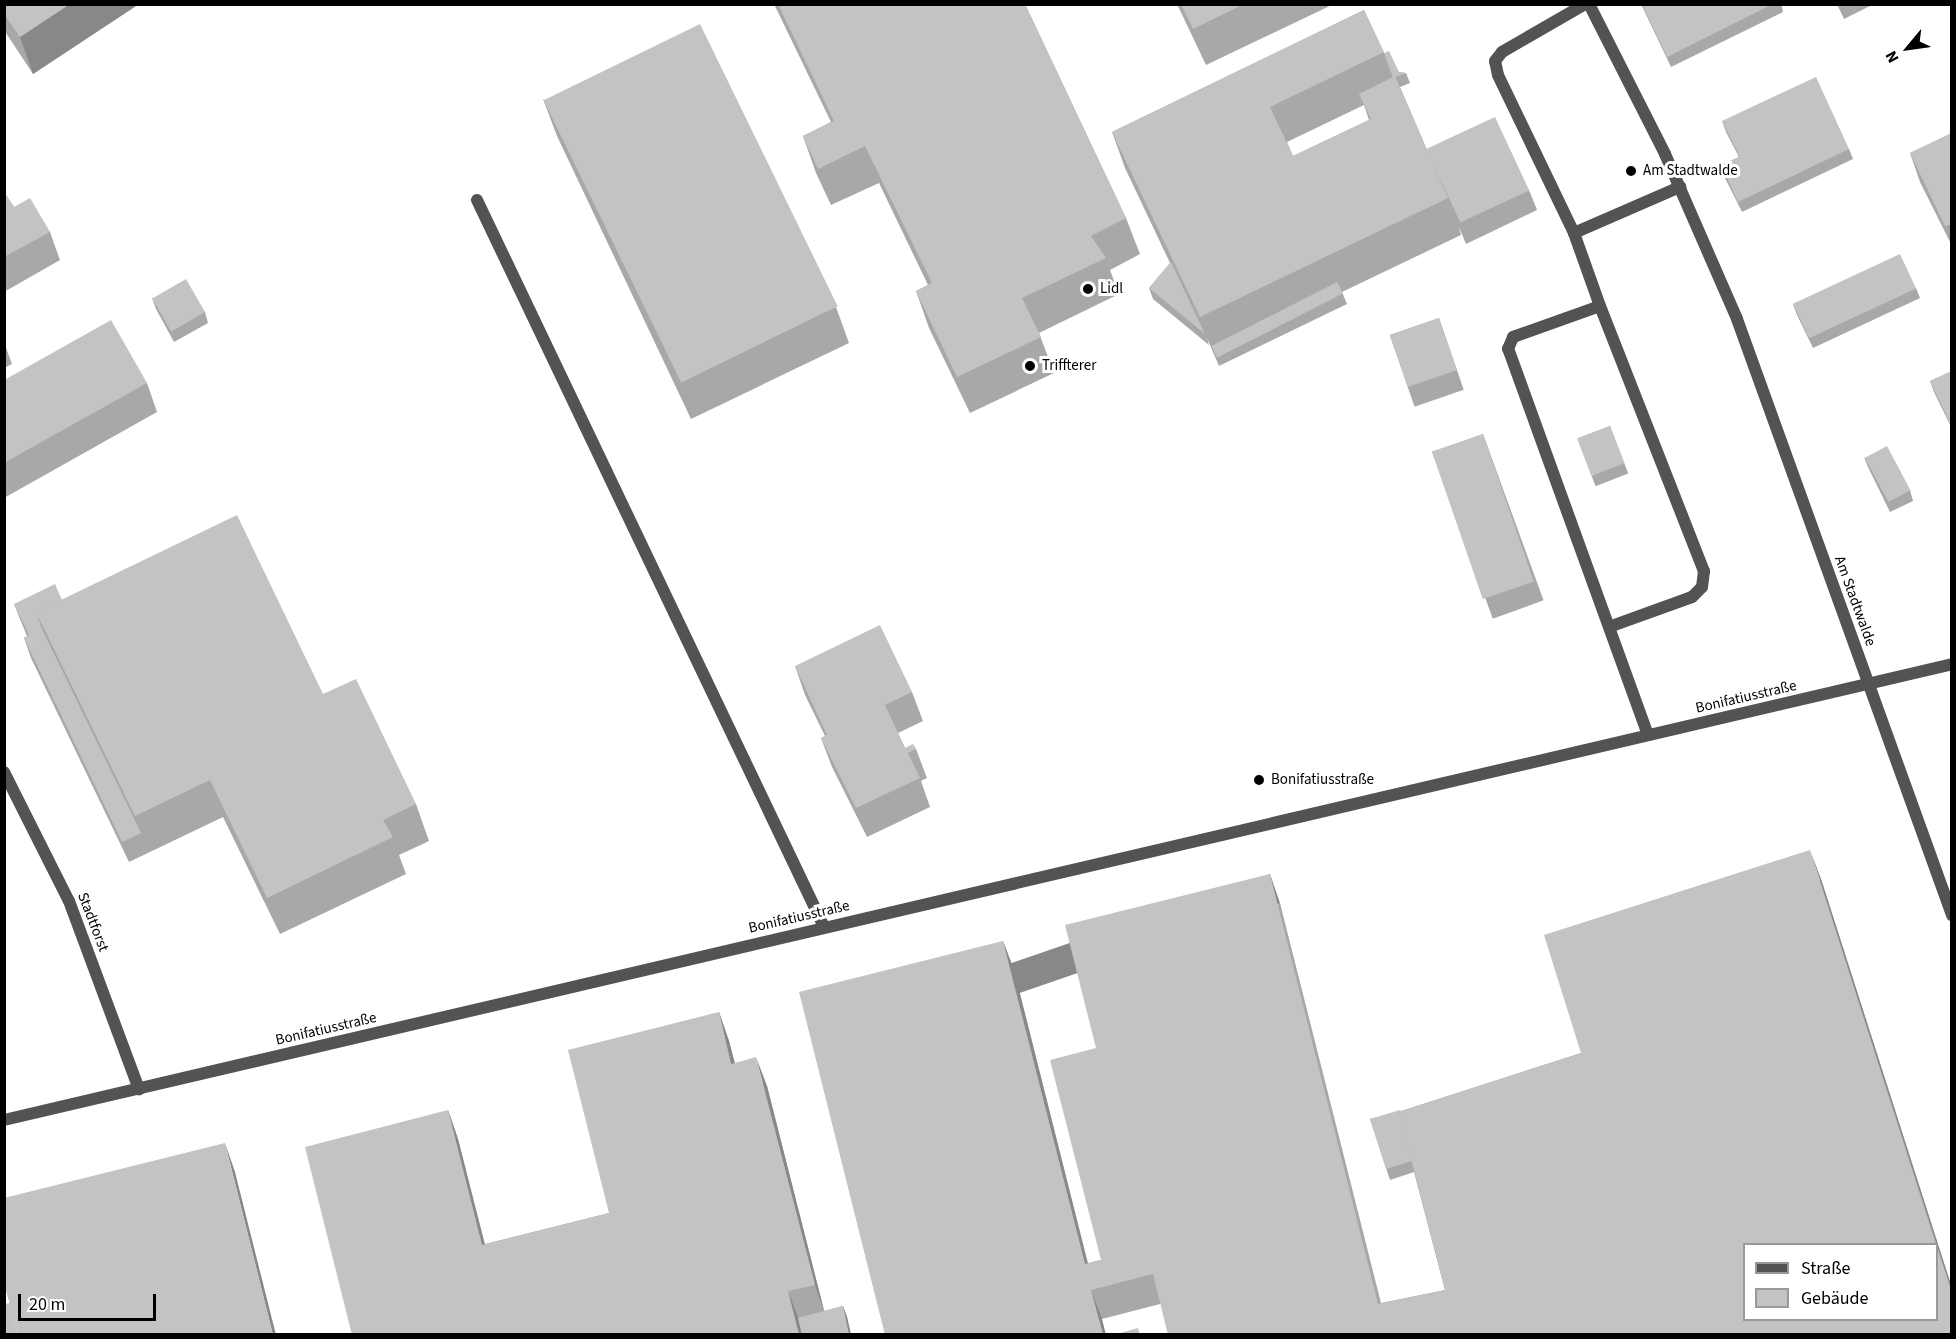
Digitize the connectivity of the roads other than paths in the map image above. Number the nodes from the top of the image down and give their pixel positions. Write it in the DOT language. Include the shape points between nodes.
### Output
graph roads {
  1 [pos="1587,4"];
  2 [pos="1680,187"];
  3 [pos="477,200"];
  4 [pos="1574,234"];
  5 [pos="1600,306"];
  6 [pos="1608,627"];
  7 [pos="1952,664"];
  8 [pos="1869,683"];
  9 [pos="1648,735"];
  10 [pos="4,772"];
  11 [pos="1952,915"];
  12 [pos="824,927"];
  13 [pos="139,1089"];
  14 [pos="4,1120"];
  1 -- 2 [label="street, Am Stadtwalde"];
  1 -- 4 [label="street" via="1502,52 1495,61 1498,75"];
  2 -- 4 [label="street"];
  2 -- 8 [label="street, Am Stadtwalde" via="1737,319"];
  3 -- 12 [label="street"];
  4 -- 5 [label="street"];
  5 -- 6 [label="street" via="1513,337 1508,349"];
  5 -- 6 [label="street" via="1704,571 1702,587 1692,597"];
  6 -- 9 [label="street"];
  7 -- 8 [label="street, Bonifatiusstraße"];
  8 -- 9 [label="street, Bonifatiusstraße"];
  8 -- 11 [label="street, Am Stadtwalde"];
  9 -- 12 [label="street, Bonifatiusstraße"];
  10 -- 13 [label="street, Stadtforst" via="69,901"];
  12 -- 13 [label="street, Bonifatiusstraße"];
  13 -- 14 [label="street, Bonifatiusstraße"];
}
